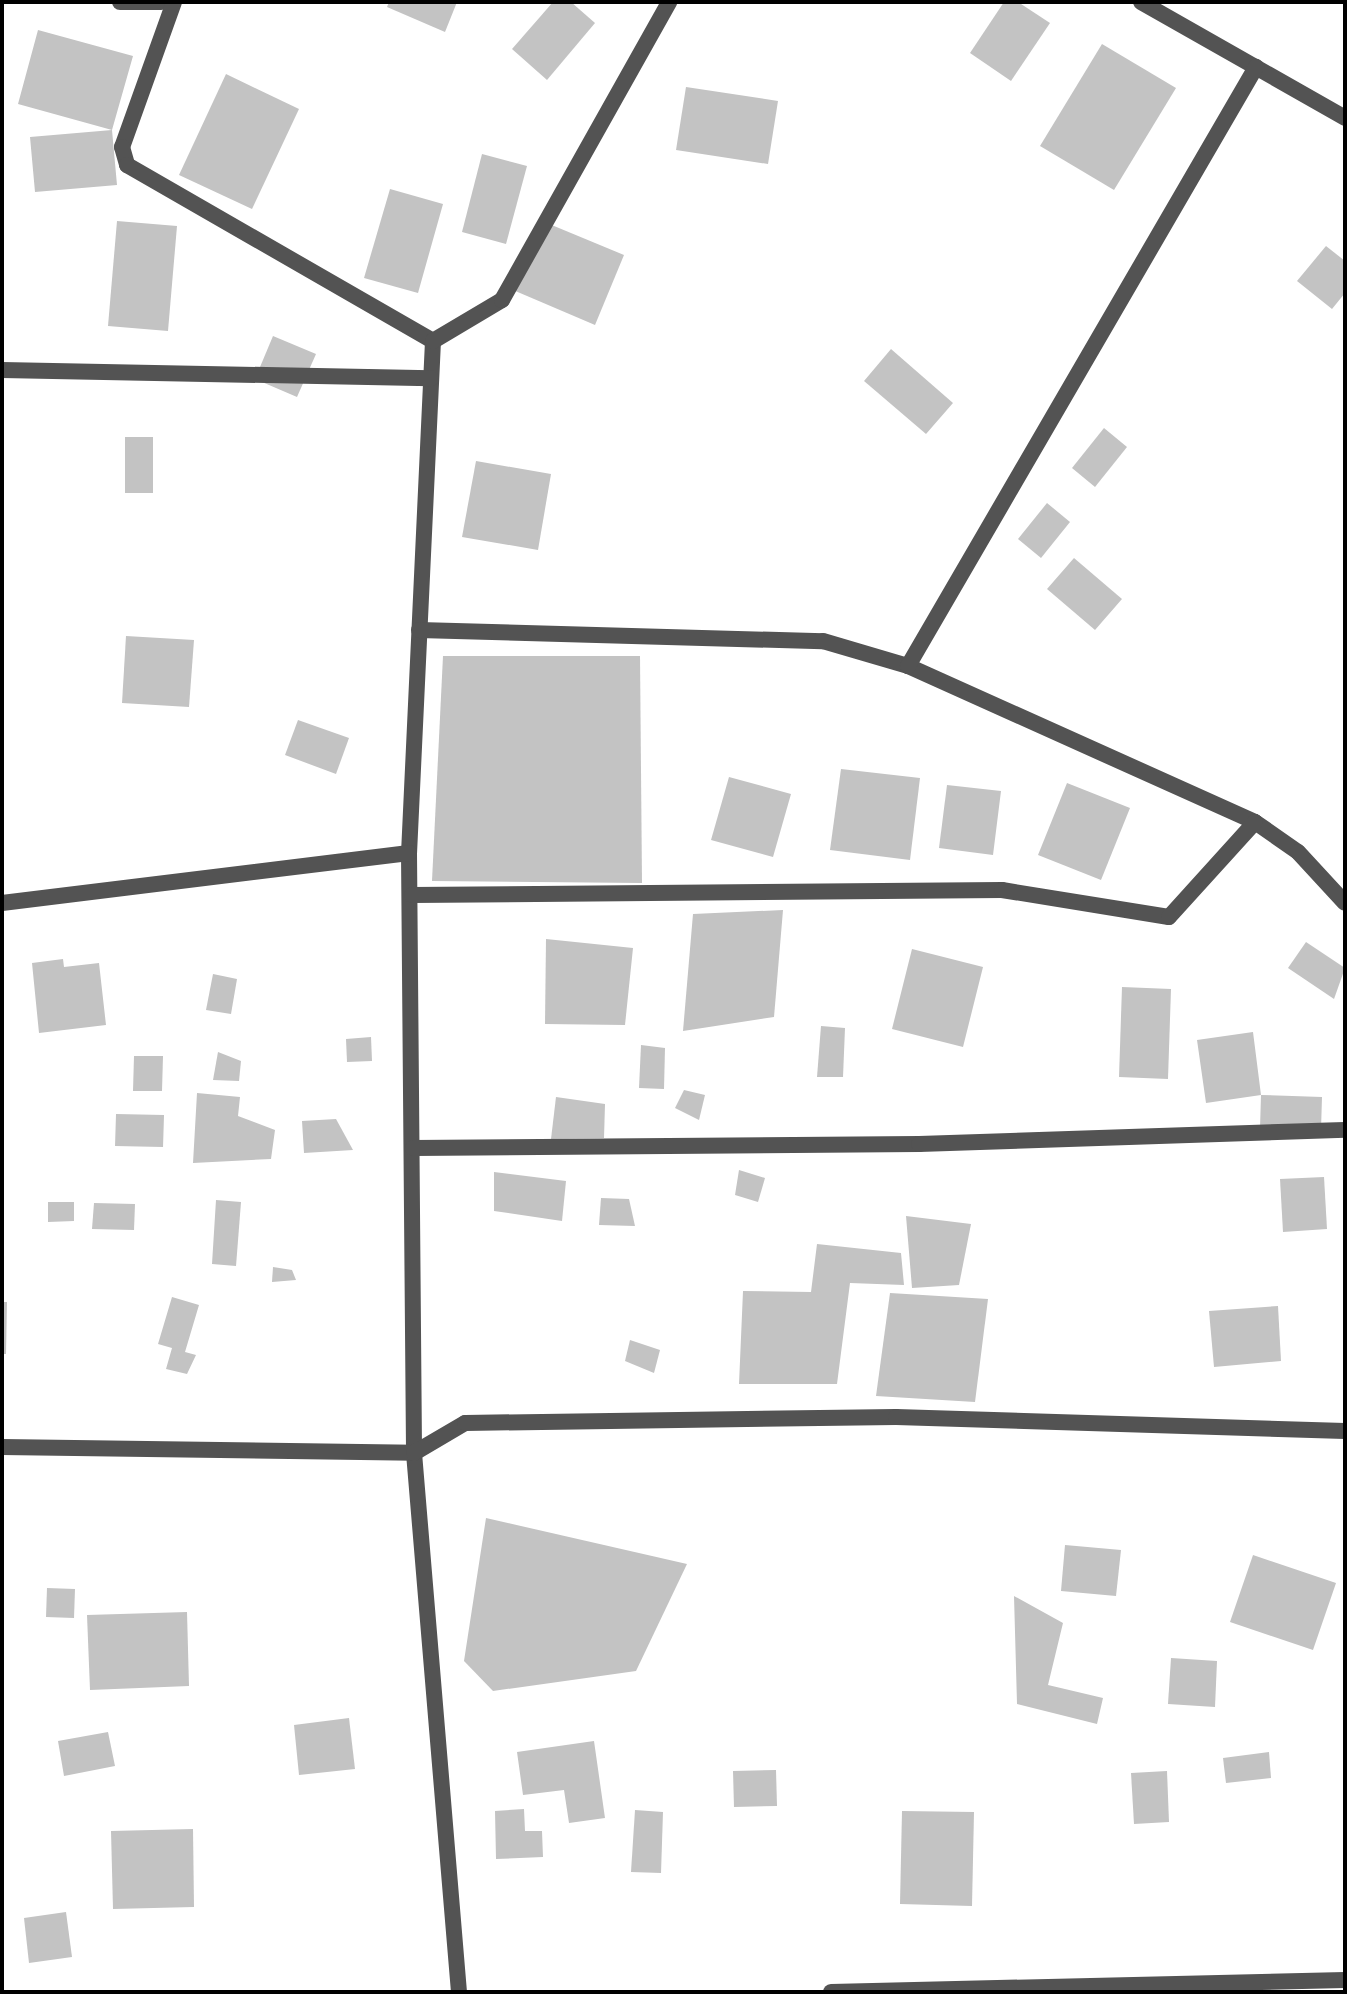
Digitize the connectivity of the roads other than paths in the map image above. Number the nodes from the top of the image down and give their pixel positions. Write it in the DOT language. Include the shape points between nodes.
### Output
graph roads {
  1 [pos="120,2"];
  2 [pos="161,2"];
  3 [pos="174,2"];
  4 [pos="669,2"];
  5 [pos="1141,2"];
  6 [pos="1256,67"];
  7 [pos="1345,118"];
  8 [pos="433,341"];
  9 [pos="2,370"];
  10 [pos="431,378"];
  11 [pos="419,630"];
  12 [pos="908,666"];
  13 [pos="1255,822"];
  14 [pos="409,853"];
  15 [pos="412,895"];
  16 [pos="2,903"];
  17 [pos="1345,903"];
  18 [pos="1345,1130"];
  19 [pos="413,1148"];
  20 [pos="1345,1431"];
  21 [pos="2,1447"];
  22 [pos="414,1453"];
  23 [pos="1345,1980"];
  24 [pos="459,1992"];
  25 [pos="831,1992"];
  1 -- 2 [label="street"];
  3 -- 8 [label="street" via="122,147 127,165"];
  4 -- 8 [label="street" via="502,300"];
  5 -- 6 [label="street"];
  6 -- 7 [label="street"];
  6 -- 12 [label="street"];
  8 -- 10 [label="street"];
  9 -- 10 [label="street"];
  10 -- 11 [label="street"];
  11 -- 12 [label="street" via="783,635"];
  11 -- 14 [label="street"];
  12 -- 13 [label="street"];
  13 -- 15 [label="street" via="1169,917 1002,890"];
  13 -- 17 [label="street" via="1298,852"];
  14 -- 15 [label="street"];
  14 -- 16 [label="street"];
  15 -- 19 [label="street"];
  18 -- 19 [label="street" via="919,1144"];
  19 -- 22 [label="street"];
  20 -- 22 [label="street" via="896,1417 465,1423"];
  21 -- 22 [label="street"];
  22 -- 24 [label="street"];
  23 -- 25 [label="street"];
}
